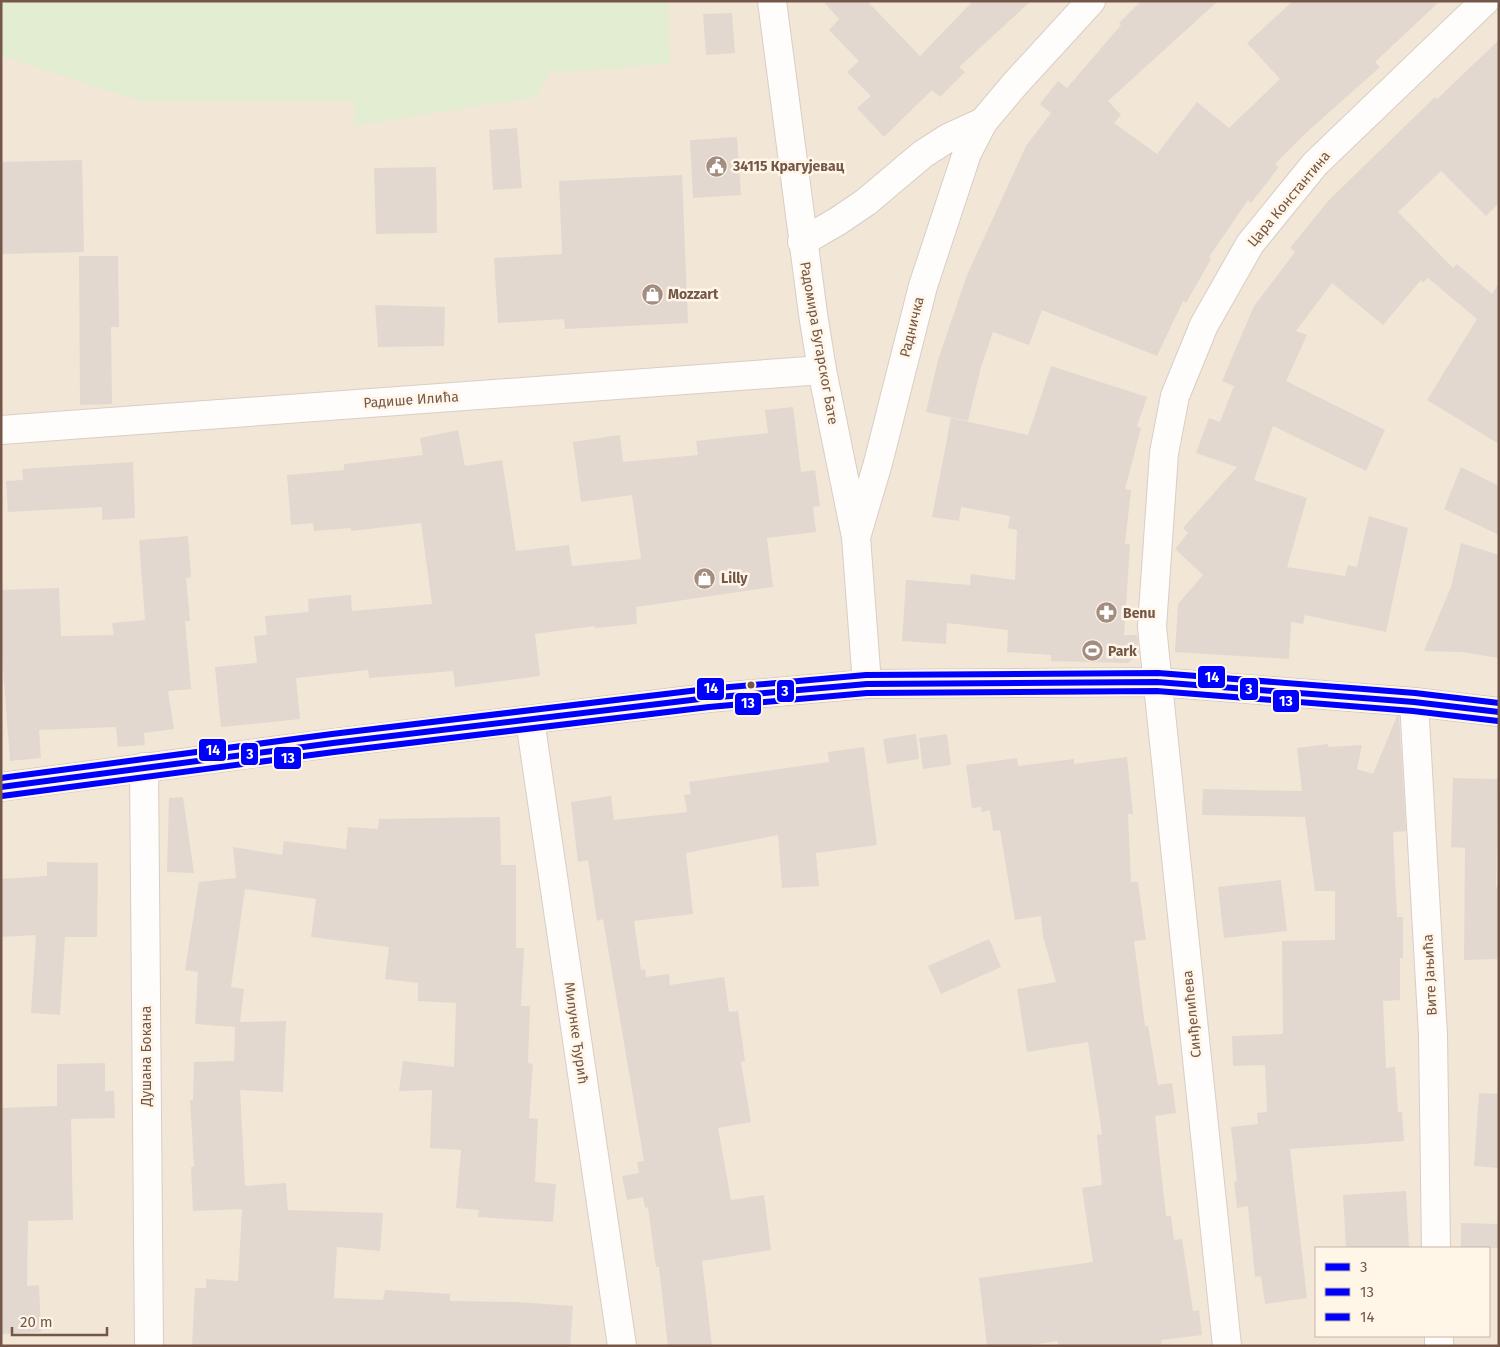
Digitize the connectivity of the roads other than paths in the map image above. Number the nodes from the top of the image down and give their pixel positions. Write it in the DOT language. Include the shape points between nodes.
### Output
graph roads {
  1 [pos="772,1"];
  2 [pos="1091,1"];
  3 [pos="1485,1"];
  4 [pos="983,122"];
  5 [pos="802,242"];
  6 [pos="822,370"];
  7 [pos="1,430"];
  8 [pos="856,537"];
  9 [pos="1157,682"];
  10 [pos="867,684"];
  11 [pos="1414,702"];
  12 [pos="1499,712"];
  13 [pos="530,720"];
  14 [pos="144,767"];
  15 [pos="1,787"];
  16 [pos="1436,1247"];
  17 [pos="149,1346"];
  18 [pos="622,1346"];
  19 [pos="1227,1346"];
  1 -- 5 [label="street, Радомира Бугарског Бате"];
  2 -- 4 [label="street, Радничка"];
  3 -- 9 [label="street, Цара Константина" via="1315,164 1250,244 1204,325 1175,396 1164,453 1152,628"];
  4 -- 5 [label="street, Радничка" via="923,154 866,202"];
  4 -- 8 [label="street, Радничка" via="967,153 923,286"];
  5 -- 6 [label="street, Радомира Бугарског Бате"];
  6 -- 7 [label="street, Радише Илића"];
  6 -- 8 [label="street, Радомира Бугарског Бате"];
  8 -- 10 [label="street, Радомира Бугарског Бате"];
  9 -- 10 [label="street"];
  9 -- 11 [label="street"];
  9 -- 19 [label="street, Синђелићева"];
  10 -- 13 [label="street" via="708,698"];
  11 -- 12 [label="street"];
  11 -- 16 [label="street, Вите Јањића" via="1433,1035"];
  13 -- 14 [label="street"];
  13 -- 18 [label="street, Милунке Ђурић"];
  14 -- 15 [label="street"];
  14 -- 17 [label="street, Душана Бокана"];
}
